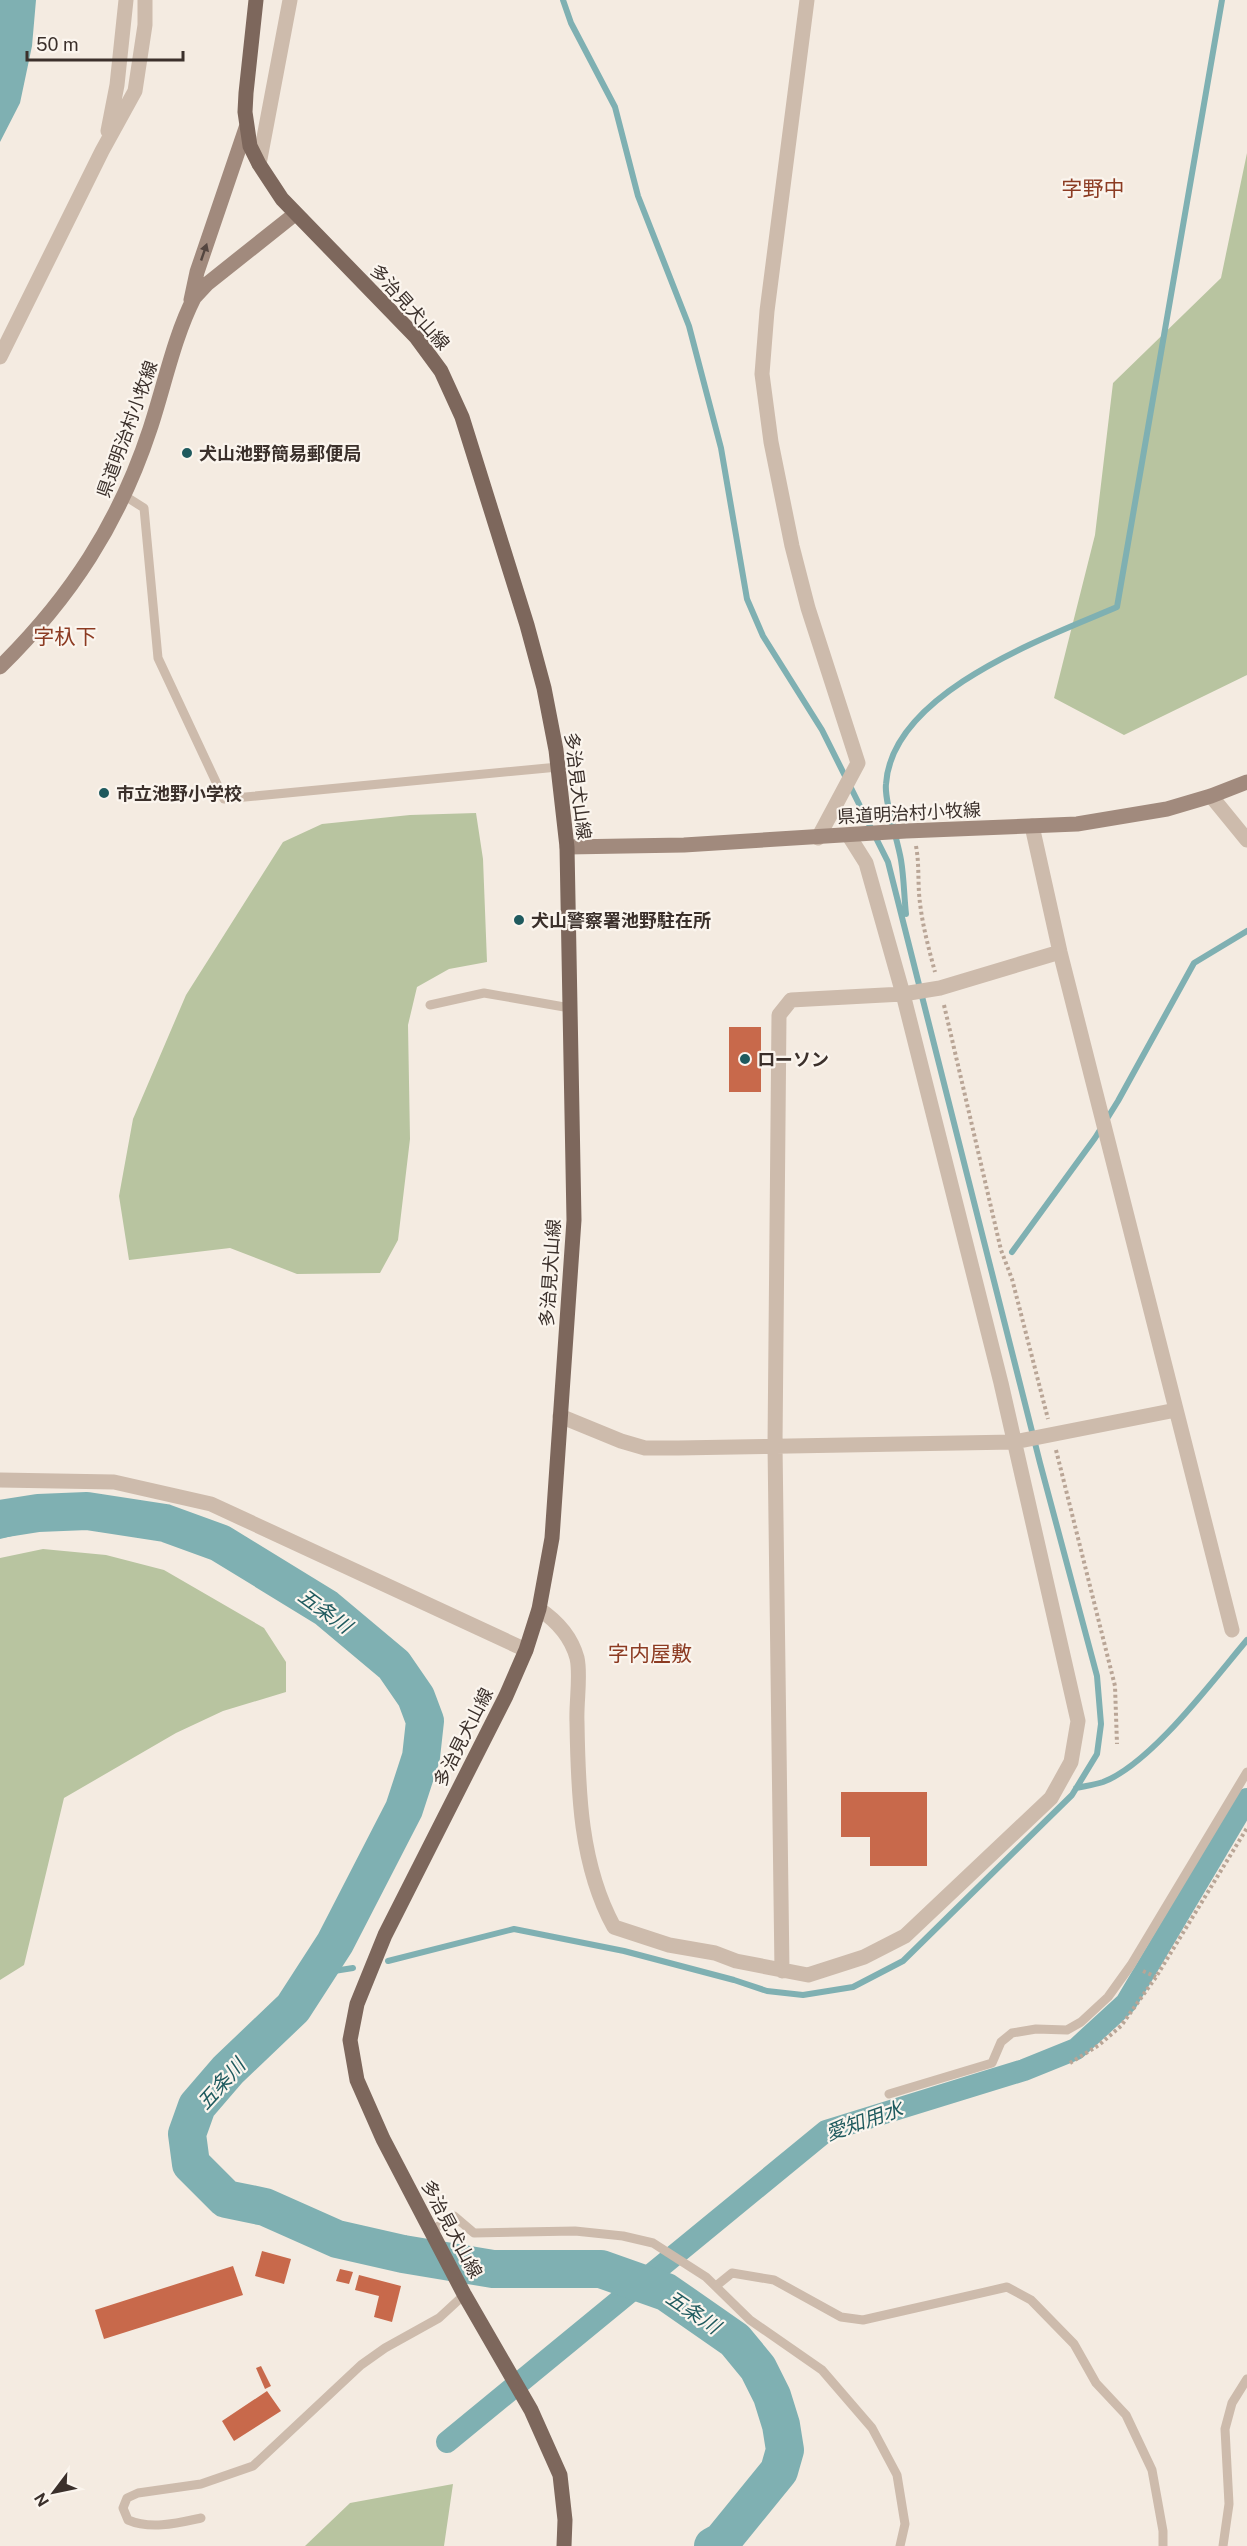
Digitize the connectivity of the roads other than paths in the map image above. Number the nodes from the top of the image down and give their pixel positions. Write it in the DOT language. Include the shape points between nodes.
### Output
graph roads {
  1 [pos="126,0"];
  2 [pos="145,0"];
  3 [pos="256,0"];
  4 [pos="290,0"];
  5 [pos="807,0"];
  6 [pos="246,128"];
  7 [pos="102,152"];
  8 [pos="259,164"];
  9 [pos="295,214"];
  10 [pos="189,309"];
  11 [pos="0,357"];
  12 [pos="125,496"];
  13 [pos="0,667"];
  14 [pos="558,767"];
  15 [pos="1247,782"];
  16 [pos="1211,796"];
  17 [pos="1032,826"];
  18 [pos="854,835"];
  19 [pos="818,838"];
  20 [pos="1247,840"];
  21 [pos="567,848"];
  22 [pos="1060,952"];
  23 [pos="906,993"];
  24 [pos="430,1005"];
  25 [pos="570,1008"];
  26 [pos="1176,1410"];
  27 [pos="561,1416"];
  28 [pos="1017,1442"];
  29 [pos="775,1445"];
  30 [pos="0,1480"];
  31 [pos="539,1609"];
  32 [pos="1232,1630"];
  33 [pos="526,1650"];
  34 [pos="1247,1772"];
  35 [pos="782,1971"];
  36 [pos="889,2094"];
  37 [pos="431,2232"];
  38 [pos="716,2286"];
  39 [pos="464,2295"];
  40 [pos="1247,2379"];
  41 [pos="201,2518"];
  42 [pos="564,2546"];
  43 [pos="900,2546"];
  44 [pos="1162,2546"];
  45 [pos="1223,2546"];
  1 -- 7 [label="street" via="112,117"];
  2 -- 7 [label="street" via="135,91"];
  3 -- 6 [label="main road, 多治見犬山線"];
  4 -- 8 [label="street"];
  5 -- 19 [label="street" via="762,374 792,546 858,763"];
  6 -- 8 [label="main road, 多治見犬山線"];
  10 -- 6 [label="main road, one-way" via="197,272"];
  7 -- 11 [label="street"];
  8 -- 9 [label="main road, 多治見犬山線"];
  9 -- 10 [label="main road, 県道明治村小牧線" via="207,284"];
  9 -- 14 [label="main road, 多治見犬山線" via="416,337 441,371 462,417 526,625 544,688"];
  10 -- 12 [label="main road, 県道明治村小牧線"];
  12 -- 13 [label="main road, 県道明治村小牧線" via="80,574 37,629"];
  12 -- 14 [label="lane" via="144,508 158,658 224,799"];
  14 -- 21 [label="main road, 多治見犬山線"];
  15 -- 16 [label="main road, 県道明治村小牧線"];
  16 -- 17 [label="main road, 県道明治村小牧線" via="1121,818"];
  16 -- 20 [label="street"];
  17 -- 18 [label="main road, 県道明治村小牧線"];
  17 -- 22 [label="street"];
  18 -- 19 [label="main road, 県道明治村小牧線"];
  18 -- 23 [label="street"];
  19 -- 21 [label="main road, 県道明治村小牧線"];
  21 -- 25 [label="main road, 多治見犬山線"];
  22 -- 23 [label="street" via="938,988"];
  22 -- 26 [label="street"];
  23 -- 28 [label="street"];
  23 -- 29 [label="street" via="791,1000 779,1015"];
  24 -- 25 [label="lane" via="484,993"];
  25 -- 27 [label="main road, 多治見犬山線" via="574,1220"];
  26 -- 28 [label="street"];
  26 -- 32 [label="street"];
  27 -- 29 [label="street" via="645,1448"];
  27 -- 31 [label="main road, 多治見犬山線" via="552,1538"];
  28 -- 29 [label="street"];
  28 -- 35 [label="street" via="1078,1721 1071,1762 1051,1798 905,1936 864,1957 808,1975"];
  29 -- 35 [label="street"];
  30 -- 33 [label="street" via="114,1482 211,1504"];
  31 -- 33 [label="main road, 多治見犬山線"];
  31 -- 35 [label="street" via="564,1630 577,1659 578,1785 599,1900 614,1927 669,1945"];
  33 -- 37 [label="main road, 多治見犬山線" via="385,1935 357,2004 350,2040 357,2080"];
  34 -- 36 [label="lane" via="1131,1965 1108,1997 1081,2022 1067,2030 1012,2032 1001,2042 992,2063"];
  37 -- 38 [label="lane" via="454,2216 474,2233 575,2231 623,2236 653,2243"];
  37 -- 39 [label="main road, 多治見犬山線"];
  38 -- 43 [label="lane" via="750,2320 822,2370 872,2428 897,2475 905,2524"];
  38 -- 44 [label="lane" via="732,2273 774,2280 841,2317 862,2319 1007,2287 1031,2300 1074,2344 1096,2383 1126,2415 1152,2470"];
  39 -- 41 [label="lane" via="439,2319 362,2365 253,2466 201,2484 138,2493 127,2498 123,2508 128,2520 137,2524"];
  39 -- 42 [label="main road, 多治見犬山線" via="531,2410 560,2475"];
  40 -- 45 [label="lane" via="1232,2403 1225,2429 1229,2504"];
}
